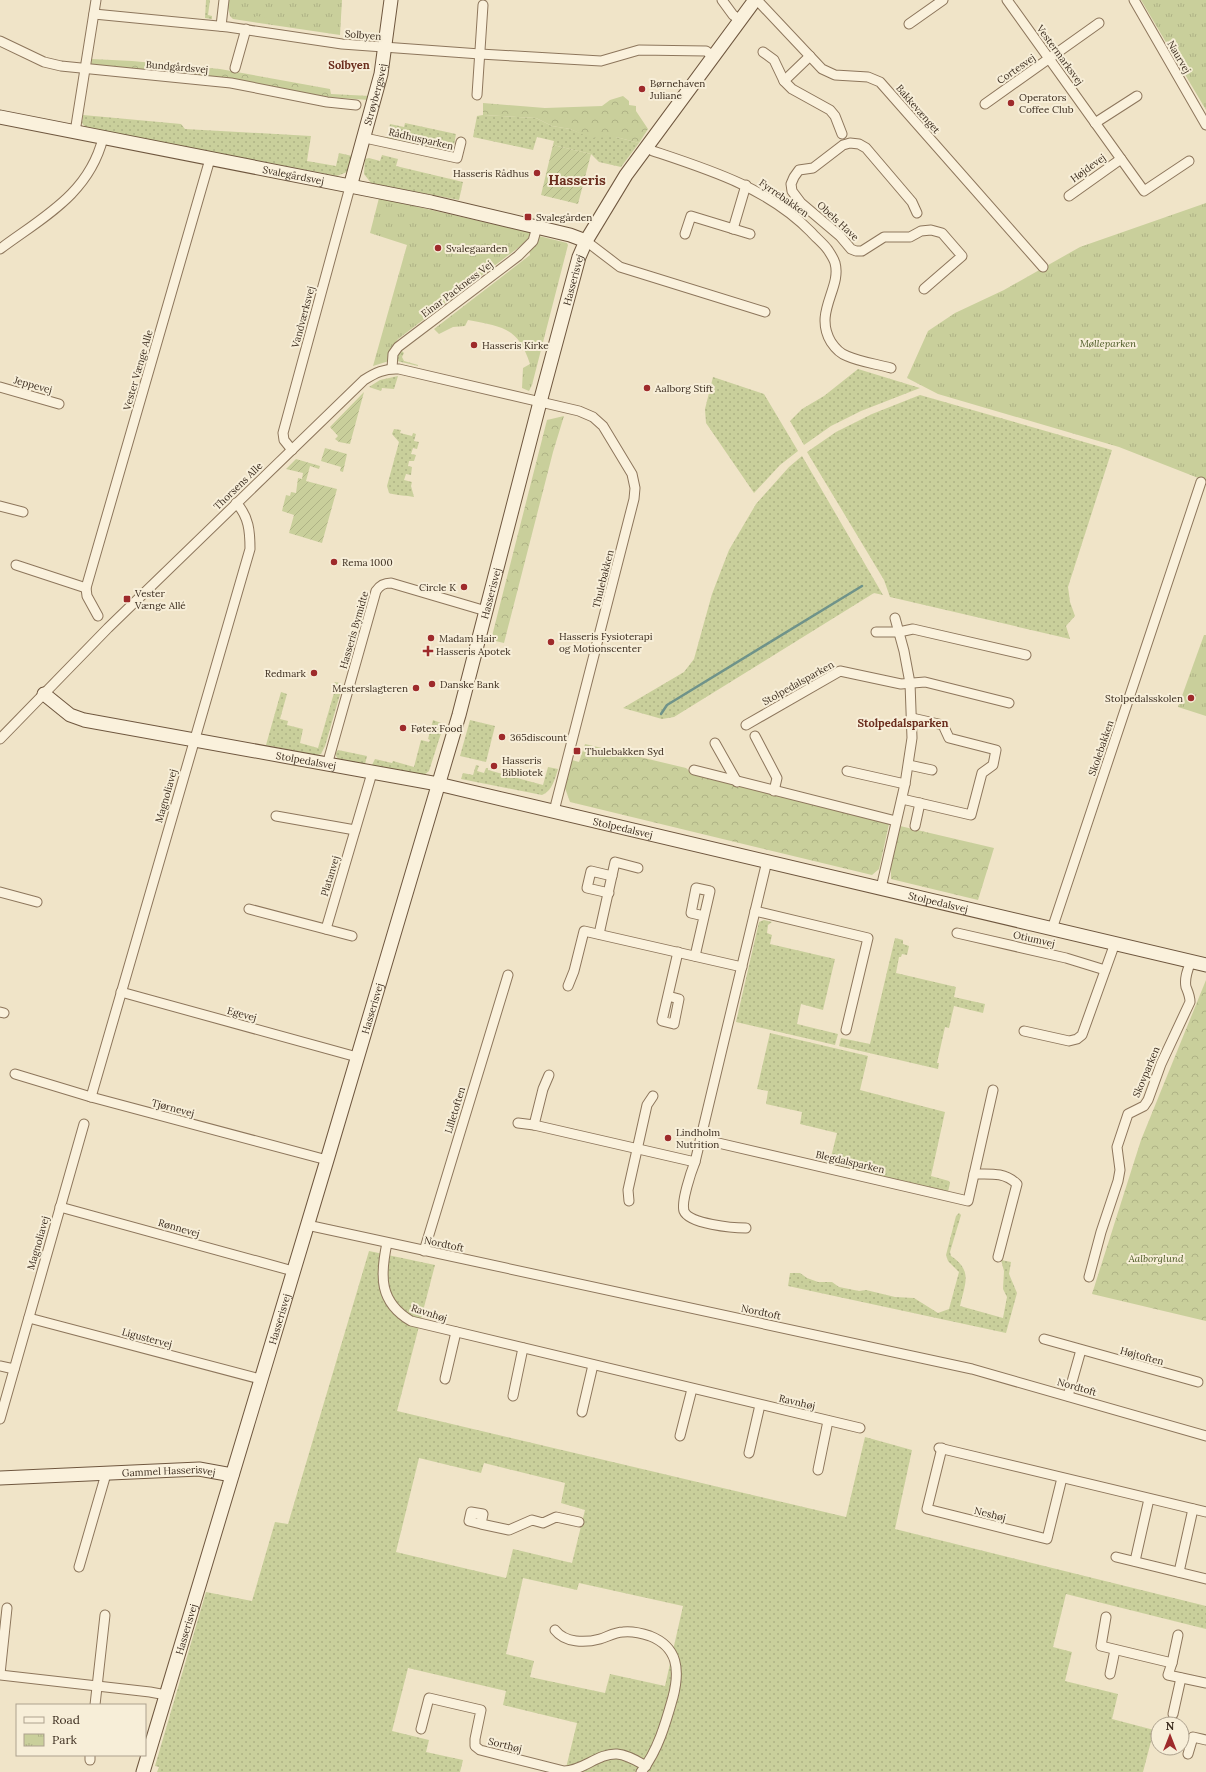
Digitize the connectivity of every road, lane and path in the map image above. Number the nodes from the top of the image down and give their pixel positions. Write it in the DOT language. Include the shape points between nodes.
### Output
graph roads {
  1 [pos="96,0"];
  2 [pos="224,0"];
  3 [pos="392,0"];
  4 [pos="722,0"];
  5 [pos="756,0"];
  6 [pos="943,0"];
  7 [pos="1007,0"];
  8 [pos="1134,0"];
  9 [pos="483,5"];
  10 [pos="94,14"];
  11 [pos="740,20"];
  12 [pos="1099,23"];
  13 [pos="909,24"];
  14 [pos="221,26"];
  15 [pos="246,29"];
  16 [pos="0,41"];
  17 [pos="385,48"];
  18 [pos="763,52"];
  19 [pos="480,54"];
  20 [pos="713,56"];
  21 [pos="810,56"];
  22 [pos="1049,58"];
  23 [pos="236,68"];
  24 [pos="86,70"];
  25 [pos="784,82"];
  26 [pos="477,95"];
  27 [pos="1137,96"];
  28 [pos="984,104"];
  29 [pos="356,105"];
  30 [pos="0,117"];
  31 [pos="1096,123"];
  32 [pos="1206,125"];
  33 [pos="75,132"];
  34 [pos="842,134"];
  35 [pos="102,138"];
  36 [pos="365,138"];
  37 [pos="461,142"];
  38 [pos="646,146"];
  39 [pos="210,159"];
  40 [pos="1121,159"];
  41 [pos="1189,161"];
  42 [pos="746,185"];
  43 [pos="350,187"];
  44 [pos="1069,196"];
  45 [pos="802,203"];
  46 [pos="917,212"];
  47 [pos="792,215"];
  48 [pos="537,227"];
  49 [pos="733,229"];
  50 [pos="685,234"];
  51 [pos="750,234"];
  52 [pos="586,241"];
  53 [pos="0,249"];
  54 [pos="1042,267"];
  55 [pos="924,289"];
  56 [pos="765,312"];
  57 [pos="392,368"];
  58 [pos="891,368"];
  59 [pos="0,387"];
  60 [pos="540,402"];
  61 [pos="59,404"];
  62 [pos="292,450"];
  63 [pos="1201,482"];
  64 [pos="236,503"];
  65 [pos="0,506"];
  66 [pos="23,512"];
  67 [pos="16,565"];
  68 [pos="86,588"];
  69 [pos="486,611"];
  70 [pos="98,616"];
  71 [pos="895,618"];
  72 [pos="876,632"];
  73 [pos="899,632"];
  74 [pos="1026,655"];
  75 [pos="910,683"];
  76 [pos="44,694"];
  77 [pos="1009,703"];
  78 [pos="912,718"];
  79 [pos="746,725"];
  80 [pos="755,736"];
  81 [pos="0,739"];
  82 [pos="194,741"];
  83 [pos="715,743"];
  84 [pos="909,764"];
  85 [pos="327,765"];
  86 [pos="694,770"];
  87 [pos="932,770"];
  88 [pos="847,771"];
  89 [pos="372,773"];
  90 [pos="737,782"];
  91 [pos="438,784"];
  92 [pos="905,784"];
  93 [pos="774,791"];
  94 [pos="902,799"];
  95 [pos="920,803"];
  96 [pos="554,811"];
  97 [pos="276,816"];
  98 [pos="896,821"];
  99 [pos="915,826"];
  100 [pos="355,830"];
  101 [pos="767,862"];
  102 [pos="638,868"];
  103 [pos="612,876"];
  104 [pos="881,888"];
  105 [pos="0,892"];
  106 [pos="609,893"];
  107 [pos="37,902"];
  108 [pos="249,909"];
  109 [pos="755,911"];
  110 [pos="704,916"];
  111 [pos="326,929"];
  112 [pos="1052,929"];
  113 [pos="957,933"];
  114 [pos="599,934"];
  115 [pos="352,936"];
  116 [pos="1115,943"];
  117 [pos="678,952"];
  118 [pos="695,956"];
  119 [pos="1191,961"];
  120 [pos="1206,965"];
  121 [pos="742,967"];
  122 [pos="1105,970"];
  123 [pos="508,975"];
  124 [pos="568,986"];
  125 [pos="121,992"];
  126 [pos="668,996"];
  127 [pos="846,1030"];
  128 [pos="1024,1031"];
  129 [pos="357,1057"];
  130 [pos="15,1074"];
  131 [pos="549,1075"];
  132 [pos="993,1090"];
  133 [pos="653,1096"];
  134 [pos="91,1097"];
  135 [pos="518,1123"];
  136 [pos="84,1124"];
  137 [pos="534,1125"];
  138 [pos="701,1139"];
  139 [pos="637,1149"];
  140 [pos="327,1160"];
  141 [pos="695,1162"];
  142 [pos="974,1174"];
  143 [pos="629,1200"];
  144 [pos="60,1207"];
  145 [pos="307,1225"];
  146 [pos="746,1228"];
  147 [pos="387,1243"];
  148 [pos="424,1251"];
  149 [pos="998,1257"];
  150 [pos="293,1271"];
  151 [pos="1089,1277"];
  152 [pos="29,1318"];
  153 [pos="456,1332"];
  154 [pos="1044,1339"];
  155 [pos="523,1348"];
  156 [pos="1081,1350"];
  157 [pos="593,1365"];
  158 [pos="0,1366"];
  159 [pos="14,1369"];
  160 [pos="260,1379"];
  161 [pos="445,1379"];
  162 [pos="1198,1382"];
  163 [pos="692,1389"];
  164 [pos="513,1396"];
  165 [pos="1068,1396"];
  166 [pos="760,1405"];
  167 [pos="582,1412"];
  168 [pos="0,1419"];
  169 [pos="828,1421"];
  170 [pos="860,1428"];
  171 [pos="680,1436"];
  172 [pos="1206,1436"];
  173 [pos="749,1453"];
  174 [pos="818,1470"];
  175 [pos="106,1474"];
  176 [pos="232,1475"];
  177 [pos="0,1478"];
  178 [pos="1062,1478"];
  179 [pos="1149,1499"];
  180 [pos="1193,1509"];
  181 [pos="1206,1512"];
  182 [pos="579,1522"];
  183 [pos="481,1524"];
  184 [pos="1116,1557"];
  185 [pos="1135,1561"];
  186 [pos="79,1567"];
  187 [pos="1179,1572"];
  188 [pos="1206,1579"];
  189 [pos="7,1608"];
  190 [pos="105,1615"];
  191 [pos="1106,1617"];
  192 [pos="555,1630"];
  193 [pos="1178,1635"];
  194 [pos="1116,1650"];
  195 [pos="1172,1663"];
  196 [pos="1110,1674"];
  197 [pos="0,1675"];
  198 [pos="1181,1678"];
  199 [pos="1206,1683"];
  200 [pos="97,1686"];
  201 [pos="166,1695"];
  202 [pos="95,1704"];
  203 [pos="1173,1714"];
  204 [pos="422,1729"];
  205 [pos="1206,1740"];
  206 [pos="1190,1746"];
  207 [pos="643,1769"];
  208 [pos="143,1772"];
  1 -- 10 [label="street"];
  2 -- 14 [label="street"];
  3 -- 17 [label="street, Strøybergsvej"];
  4 -- 11 [label="street"];
  5 -- 11 [label="street, Hasserisvej"];
  5 -- 21 [label="street, Bakkevænget" via="763,4"];
  6 -- 13 [label="street"];
  7 -- 22 [label="street, Vestermarksvej"];
  8 -- 32 [label="street, Naurvej"];
  9 -- 19 [label="street"];
  10 -- 14 [label="street, Solbyen"];
  10 -- 24 [label="street"];
  11 -- 20 [label="street, Hasserisvej"];
  12 -- 22 [label="street, Cortesvej"];
  14 -- 15 [label="street, Solbyen"];
  15 -- 17 [label="street, Solbyen"];
  15 -- 23 [label="street"];
  16 -- 24 [label="street, Bundgårdsvej" via="44,62"];
  17 -- 19 [label="street, Solbyen"];
  17 -- 36 [label="street, Strøybergsvej"];
  18 -- 25 [label="street" via="774,60"];
  19 -- 20 [label="street, Solbyen" via="601,61 639,50 706,51"];
  19 -- 26 [label="street"];
  20 -- 38 [label="street, Hasserisvej"];
  21 -- 25 [label="street"];
  21 -- 54 [label="street, Bakkevænget" via="822,69 835,75 868,77 880,82"];
  22 -- 28 [label="street, Cortesvej"];
  22 -- 31 [label="street, Vestermarksvej"];
  24 -- 29 [label="street, Bundgårdsvej" via="231,83 327,102"];
  24 -- 33 [label="street"];
  25 -- 34 [label="street" via="830,110"];
  27 -- 31 [label="street"];
  30 -- 33 [label="street, Svalegårdsvej"];
  31 -- 40 [label="street, Vestermarksvej"];
  33 -- 35 [label="street, Svalegårdsvej"];
  35 -- 39 [label="street, Svalegårdsvej"];
  35 -- 53 [label="street" via="93,166 73,193"];
  36 -- 37 [label="street, Rådhusparken" via="457,158"];
  36 -- 43 [label="street, Strøybergsvej"];
  38 -- 42 [label="street, Fyrrebakken"];
  38 -- 52 [label="street, Hasserisvej"];
  39 -- 43 [label="street, Svalegårdsvej"];
  39 -- 68 [label="street, Vester Vænge Alle"];
  40 -- 41 [label="street, Vestermarksvej" via="1144,191"];
  40 -- 44 [label="street, Højdevej"];
  42 -- 47 [label="street, Fyrrebakken"];
  42 -- 49 [label="street, Fyrrebakken"];
  43 -- 48 [label="street, Svalegårdsvej" via="432,202"];
  43 -- 62 [label="street, Vandværksvej" via="283,433 284,440"];
  45 -- 46 [label="street, Obels Have" via="792,191 791,184 799,170 813,168 843,145 850,143 866,148 912,202"];
  45 -- 47 [label="street, Obels Have"];
  45 -- 55 [label="street, Obels Have" via="856,251 867,249 884,237 910,237 921,231 931,230 942,233 962,256"];
  47 -- 58 [label="street, Fyrrebakken" via="827,249 835,263 835,276 825,314 825,326 834,348 846,356"];
  48 -- 52 [label="street, Svalegårdsvej"];
  48 -- 57 [label="street, Einar Packness Vej" via="533,241 518,256 398,347 393,354"];
  49 -- 50 [label="street" via="691,216"];
  49 -- 51 [label="street"];
  52 -- 56 [label="street, Hasserisvej" via="620,267"];
  52 -- 60 [label="street, Hasserisvej" via="579,257"];
  57 -- 60 [label="street, Thorsens Alle"];
  57 -- 62 [label="street, Thorsens Alle" via="374,373 364,380"];
  59 -- 61 [label="street, Jeppevej"];
  60 -- 69 [label="street, Hasserisvej"];
  60 -- 96 [label="street, Thulebakken" via="579,411 599,420 632,474 635,488"];
  62 -- 64 [label="street, Thorsens Alle"];
  63 -- 112 [label="street, Skolebakken"];
  64 -- 76 [label="street, Thorsens Alle"];
  64 -- 82 [label="street, Magnoliavej" via="246,518 250,533 250,549"];
  65 -- 66 [label="street"];
  67 -- 68 [label="street"];
  68 -- 70 [label="street" via="87,596"];
  69 -- 85 [label="street, Hasseris Bymidte" via="391,583 382,584 376,591"];
  69 -- 91 [label="street, Hasserisvej"];
  71 -- 73 [label="street"];
  72 -- 73 [label="street"];
  73 -- 74 [label="street" via="913,629"];
  73 -- 75 [label="street"];
  75 -- 77 [label="street, Stolpedalsparken" via="925,682"];
  75 -- 78 [label="street"];
  75 -- 79 [label="street, Stolpedalsparken" via="902,684 840,671"];
  76 -- 81 [label="street, Thorsens Alle"];
  76 -- 82 [label="street, Stolpedalsvej" via="70,715 84,720"];
  78 -- 84 [label="street"];
  78 -- 95 [label="street" via="943,725 949,738 996,750 993,765 982,773 971,816"];
  80 -- 93 [label="street" via="777,778"];
  82 -- 85 [label="street, Stolpedalsvej"];
  82 -- 125 [label="street, Magnoliavej"];
  83 -- 90 [label="street"];
  84 -- 87 [label="street"];
  84 -- 92 [label="street"];
  85 -- 89 [label="street, Stolpedalsvej"];
  86 -- 90 [label="street"];
  88 -- 92 [label="street"];
  89 -- 91 [label="street, Stolpedalsvej"];
  89 -- 100 [label="street, Platanvej"];
  90 -- 93 [label="street"];
  91 -- 96 [label="street, Stolpedalsvej"];
  91 -- 129 [label="street, Hasserisvej"];
  92 -- 94 [label="street"];
  93 -- 98 [label="street"];
  94 -- 95 [label="street"];
  94 -- 98 [label="street"];
  95 -- 99 [label="street"];
  96 -- 101 [label="street, Stolpedalsvej"];
  97 -- 100 [label="street"];
  98 -- 104 [label="street"];
  100 -- 111 [label="street, Platanvej"];
  101 -- 104 [label="street, Stolpedalsvej"];
  101 -- 109 [label="street"];
  102 -- 103 [label="street" via="616,862"];
  103 -- 106 [label="street"];
  103 -- 106 [label="street" via="591,871 587,888"];
  104 -- 112 [label="street, Stolpedalsvej"];
  105 -- 107 [label="street"];
  106 -- 114 [label="street"];
  108 -- 111 [label="street"];
  109 -- 121 [label="street"];
  109 -- 127 [label="street" via="868,938"];
  110 -- 118 [label="street"];
  111 -- 115 [label="street"];
  112 -- 116 [label="street, Stolpedalsvej"];
  113 -- 122 [label="street, Otiumvej" via="1066,958"];
  114 -- 117 [label="street"];
  114 -- 124 [label="street" via="584,931"];
  116 -- 119 [label="street, Stolpedalsvej"];
  116 -- 122 [label="street"];
  117 -- 118 [label="street"];
  117 -- 126 [label="street"];
  118 -- 121 [label="street"];
  119 -- 120 [label="street, Stolpedalsvej"];
  119 -- 151 [label="street, Skovparken" via="1186,975 1190,1002 1161,1064 1148,1100 1144,1106 1128,1114 1117,1147 1120,1170 1118,1181"];
  121 -- 138 [label="street"];
  122 -- 128 [label="street" via="1082,1035 1077,1039 1069,1041"];
  123 -- 148 [label="street, Lilletoften"];
  125 -- 129 [label="street, Egevej"];
  125 -- 134 [label="street, Magnoliavej"];
  129 -- 140 [label="street, Hasserisvej"];
  130 -- 134 [label="street, Tjørnevej"];
  131 -- 137 [label="street"];
  132 -- 142 [label="street, Blegdalsparken"];
  133 -- 139 [label="street" via="647,1105"];
  134 -- 140 [label="street, Tjørnevej"];
  135 -- 137 [label="street"];
  136 -- 144 [label="street, Magnoliavej"];
  137 -- 139 [label="street"];
  138 -- 141 [label="street"];
  138 -- 142 [label="street, Blegdalsparken" via="968,1200"];
  139 -- 141 [label="street"];
  139 -- 143 [label="street" via="628,1190"];
  140 -- 145 [label="street, Hasserisvej"];
  141 -- 146 [label="street" via="684,1203 684,1210 688,1216 694,1220 732,1228"];
  142 -- 149 [label="street" via="999,1174 1010,1178 1016,1184"];
  144 -- 150 [label="street, Rønnevej"];
  144 -- 152 [label="street, Magnoliavej"];
  145 -- 147 [label="street, Nordtoft"];
  145 -- 150 [label="street, Hasserisvej"];
  147 -- 148 [label="street, Nordtoft"];
  147 -- 153 [label="street, Ravnhøj" via="383,1278 386,1295 395,1308 411,1321"];
  148 -- 165 [label="street, Nordtoft" via="972,1369"];
  150 -- 160 [label="street, Hasserisvej"];
  152 -- 159 [label="street, Magnoliavej"];
  152 -- 160 [label="street, Ligustervej"];
  153 -- 155 [label="street, Ravnhøj"];
  153 -- 161 [label="street, Ravnhøj"];
  154 -- 156 [label="street, Højtoften"];
  155 -- 157 [label="street, Ravnhøj"];
  155 -- 164 [label="street"];
  156 -- 162 [label="street, Højtoften"];
  156 -- 165 [label="street"];
  157 -- 163 [label="street, Ravnhøj"];
  157 -- 167 [label="street"];
  158 -- 159 [label="street"];
  159 -- 168 [label="street, Magnoliavej"];
  160 -- 176 [label="street, Hasserisvej"];
  163 -- 166 [label="street, Ravnhøj"];
  163 -- 171 [label="street"];
  165 -- 172 [label="street, Nordtoft"];
  166 -- 169 [label="street, Ravnhøj"];
  166 -- 173 [label="street"];
  169 -- 170 [label="street, Ravnhøj"];
  169 -- 174 [label="street"];
  175 -- 176 [label="street, Gammel Hasserisvej" via="199,1469"];
  175 -- 177 [label="street, Gammel Hasserisvej"];
  175 -- 186 [label="street"];
  176 -- 201 [label="street, Hasserisvej"];
  178 -- 178 [label="street, Neshøj" via="941,1448 927,1509 1047,1539"];
  178 -- 179 [label="street, Neshøj"];
  179 -- 180 [label="street, Neshøj"];
  179 -- 185 [label="street"];
  180 -- 181 [label="street, Neshøj"];
  180 -- 187 [label="street"];
  182 -- 183 [label="street" via="556,1517 543,1523 532,1520 509,1530"];
  184 -- 185 [label="street"];
  185 -- 187 [label="street"];
  187 -- 188 [label="street"];
  189 -- 197 [label="street"];
  190 -- 200 [label="street"];
  191 -- 194 [label="street" via="1101,1646"];
  192 -- 207 [label="street, Sorthøj" via="558,1635 578,1642 589,1642 622,1632 634,1632 658,1640 669,1649 677,1667 677,1682 664,1728"];
  193 -- 195 [label="street"];
  194 -- 195 [label="street"];
  194 -- 196 [label="street"];
  195 -- 198 [label="street" via="1168,1675"];
  197 -- 200 [label="street"];
  198 -- 199 [label="street"];
  198 -- 203 [label="street"];
  200 -- 201 [label="street"];
  200 -- 202 [label="street"];
  201 -- 208 [label="street, Hasserisvej"];
  204 -- 207 [label="street, Sorthøj" via="429,1698 481,1710 475,1739 475,1746 480,1750 564,1771 580,1768 608,1754 617,1754 628,1756"];
  205 -- 206 [label="street" via="1192,1737"];
}
